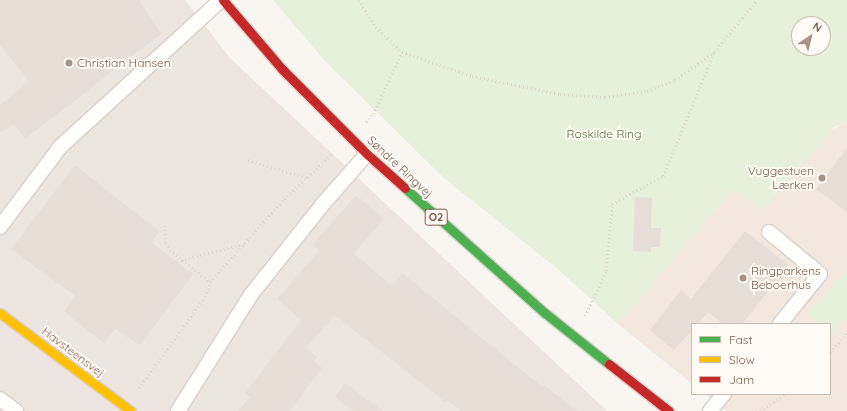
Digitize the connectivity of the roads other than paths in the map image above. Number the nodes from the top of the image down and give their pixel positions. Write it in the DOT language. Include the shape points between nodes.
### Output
graph roads {
  1 [pos="222,0"];
  2 [pos="367,154"];
  3 [pos="0,227"];
  4 [pos="769,232"];
  5 [pos="0,313"];
  6 [pos="781,323"];
  7 [pos="723,395"];
  8 [pos="0,399"];
  9 [pos="128,409"];
  10 [pos="16,411"];
  11 [pos="178,411"];
  12 [pos="669,411"];
  13 [pos="710,411"];
  1 -- 2 [label="main road, Søndre Ringvej / O2" via="282,69"];
  1 -- 3 [label="lane" via="60,148"];
  2 -- 11 [label="lane" via="322,205 250,296"];
  2 -- 12 [label="main road, Søndre Ringvej / O2" via="534,303"];
  4 -- 6 [label="lane" via="820,274"];
  5 -- 9 [label="main road, Havsteensvej"];
  7 -- 13 [label="lane"];
  8 -- 10 [label="lane"];
}
